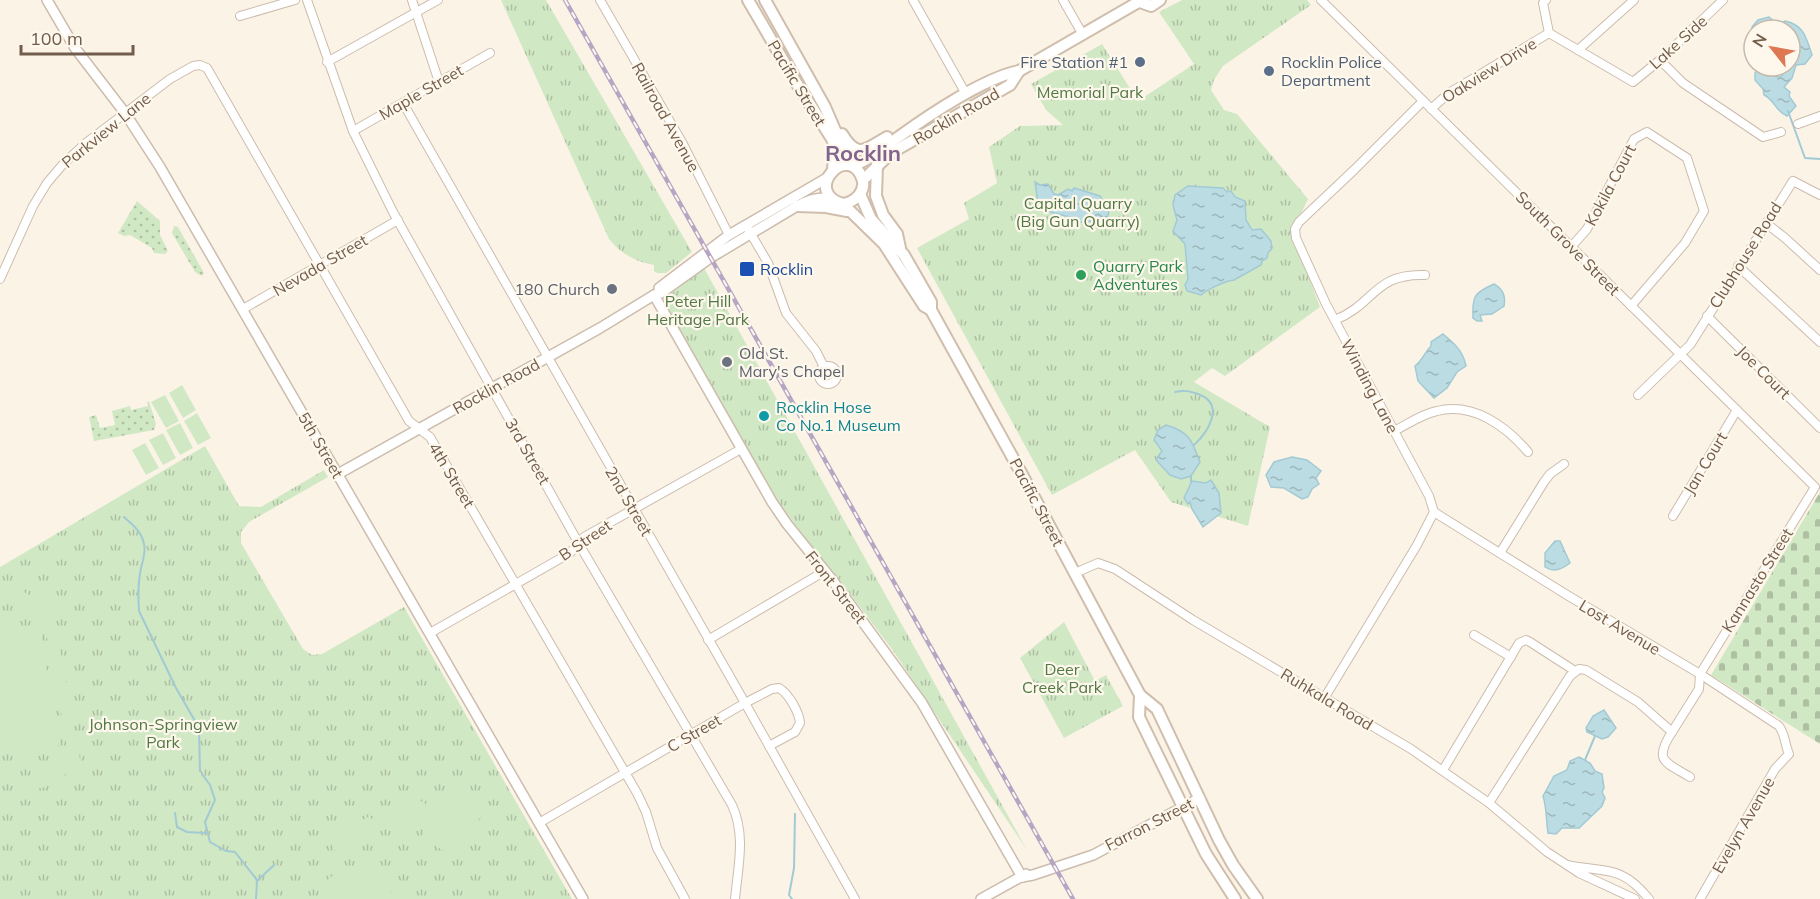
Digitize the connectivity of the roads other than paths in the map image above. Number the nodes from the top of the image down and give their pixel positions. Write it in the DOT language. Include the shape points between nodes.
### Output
graph roads {
  1 [pos="47,0"];
  2 [pos="295,0"];
  3 [pos="307,0"];
  4 [pos="412,0"];
  5 [pos="438,0"];
  6 [pos="600,0"];
  7 [pos="748,0"];
  8 [pos="765,0"];
  9 [pos="913,0"];
  10 [pos="1063,0"];
  11 [pos="1160,0"];
  12 [pos="1321,0"];
  13 [pos="1546,0"];
  14 [pos="1634,0"];
  15 [pos="1723,0"];
  16 [pos="1141,1"];
  17 [pos="416,12"];
  18 [pos="240,16"];
  19 [pos="1549,33"];
  20 [pos="1083,35"];
  21 [pos="1578,50"];
  22 [pos="490,53"];
  23 [pos="1660,60"];
  24 [pos="327,62"];
  25 [pos="200,65"];
  26 [pos="1019,71"];
  27 [pos="439,82"];
  28 [pos="1633,82"];
  29 [pos="966,94"];
  30 [pos="1423,101"];
  31 [pos="403,102"];
  32 [pos="825,107"];
  33 [pos="1431,109"];
  34 [pos="125,112"];
  35 [pos="1820,116"];
  36 [pos="1798,124"];
  37 [pos="938,126"];
  38 [pos="912,127"];
  39 [pos="353,130"];
  40 [pos="1781,132"];
  41 [pos="850,165"];
  42 [pos="877,165"];
  43 [pos="830,174"];
  44 [pos="863,180"];
  45 [pos="860,194"];
  46 [pos="1820,195"];
  47 [pos="838,202"];
  48 [pos="796,206"];
  49 [pos="852,213"];
  50 [pos="398,220"];
  51 [pos="1766,223"];
  52 [pos="748,229"];
  53 [pos="729,235"];
  54 [pos="1572,246"];
  55 [pos="901,252"];
  56 [pos="320,265"];
  57 [pos="1738,266"];
  58 [pos="1820,270"];
  59 [pos="1425,275"];
  60 [pos="0,279"];
  61 [pos="654,295"];
  62 [pos="1631,306"];
  63 [pos="243,309"];
  64 [pos="931,310"];
  65 [pos="1707,316"];
  66 [pos="1335,320"];
  67 [pos="1820,342"];
  68 [pos="1680,354"];
  69 [pos="548,357"];
  70 [pos="824,367"];
  71 [pos="492,388"];
  72 [pos="1638,395"];
  73 [pos="1737,410"];
  74 [pos="421,428"];
  75 [pos="1820,428"];
  76 [pos="1394,431"];
  77 [pos="741,449"];
  78 [pos="1528,452"];
  79 [pos="1564,464"];
  80 [pos="338,474"];
  81 [pos="1815,487"];
  82 [pos="634,509"];
  83 [pos="1434,512"];
  84 [pos="1673,516"];
  85 [pos="579,544"];
  86 [pos="1500,553"];
  87 [pos="825,570"];
  88 [pos="1075,573"];
  89 [pos="516,583"];
  90 [pos="430,633"];
  91 [pos="1474,635"];
  92 [pos="708,640"];
  93 [pos="1510,657"];
  94 [pos="1575,671"];
  95 [pos="1700,674"];
  96 [pos="1140,695"];
  97 [pos="1325,697"];
  98 [pos="746,703"];
  99 [pos="1672,732"];
  100 [pos="690,735"];
  101 [pos="770,746"];
  102 [pos="1789,754"];
  103 [pos="1443,770"];
  104 [pos="624,772"];
  105 [pos="1690,777"];
  106 [pos="1200,798"];
  107 [pos="1489,803"];
  108 [pos="1183,807"];
  109 [pos="539,822"];
  110 [pos="1567,865"];
  111 [pos="1022,877"];
  112 [pos="583,899"];
  113 [pos="685,899"];
  114 [pos="735,899"];
  115 [pos="855,899"];
  116 [pos="981,899"];
  117 [pos="1235,899"];
  118 [pos="1257,899"];
  119 [pos="1635,899"];
  120 [pos="1648,899"];
  121 [pos="1700,899"];
  1 -- 34 [label="street, 5th Street" via="75,48"];
  2 -- 18 [label="street"];
  3 -- 24 [label="street, 3rd Street"];
  4 -- 17 [label="street"];
  5 -- 17 [label="street"];
  6 -- 53 [label="street, Railroad Avenue" via="683,144"];
  7 -- 43 [label="main road, Pacific Street" via="832,139 835,148"];
  8 -- 32 [label="main road, Pacific Street"];
  9 -- 29 [label="street"];
  10 -- 20 [label="street"];
  11 -- 16 [label="main road, Rocklin Road" via="1151,6"];
  12 -- 30 [label="street, South Grove Street"];
  13 -- 19 [label="street, Oakview Drive" via="1543,3"];
  14 -- 21 [label="street"];
  15 -- 23 [label="street, Lake Side"];
  16 -- 20 [label="main road, Rocklin Road"];
  17 -- 24 [label="street"];
  17 -- 27 [label="street"];
  19 -- 21 [label="street, Oakview Drive"];
  19 -- 33 [label="street, Oakview Drive" via="1449,93"];
  20 -- 26 [label="main road, Rocklin Road"];
  21 -- 28 [label="street, Oakview Drive"];
  22 -- 27 [label="street, Maple Street"];
  23 -- 28 [label="street, Lake Side"];
  23 -- 40 [label="street" via="1683,83 1763,137"];
  24 -- 39 [label="street, 3rd Street"];
  25 -- 34 [label="street, Parkview Lane" via="186,69"];
  25 -- 56 [label="street, 4th Street" via="207,68"];
  26 -- 29 [label="main road, Rocklin Road" via="1004,74"];
  26 -- 37 [label="main road, Rocklin Road" via="1010,85"];
  27 -- 31 [label="street, Maple Street"];
  29 -- 37 [label="main road" via="965,103 946,115"];
  29 -- 38 [label="main road, Rocklin Road"];
  30 -- 33 [label="street, South Grove Street"];
  30 -- 66 [label="street, Winding Lane" via="1296,225 1296,238"];
  31 -- 39 [label="street, Maple Street"];
  31 -- 69 [label="street, 2nd Street"];
  32 -- 38 [label="main road" via="857,151"];
  32 -- 41 [label="main road, Pacific Street"];
  33 -- 54 [label="street, South Grove Street"];
  34 -- 60 [label="street, Parkview Lane" via="80,148 47,183 26,219"];
  34 -- 63 [label="street, 5th Street"];
  35 -- 36 [label="street"];
  37 -- 42 [label="main road, Rocklin Road"];
  38 -- 41 [label="main road, Rocklin Road" via="864,162"];
  39 -- 50 [label="street, 3rd Street"];
  41 -- 43 [label="main road"];
  41 -- 44 [label="main road"];
  42 -- 44 [label="main road, Rocklin Road"];
  42 -- 55 [label="main road" via="876,196 897,234"];
  43 -- 47 [label="main road" via="827,190"];
  43 -- 52 [label="street, Rocklin Road"];
  44 -- 45 [label="main road"];
  45 -- 47 [label="main road" via="849,203"];
  45 -- 55 [label="main road, Pacific Street" via="871,219"];
  46 -- 51 [label="street, Clubhouse Road" via="1793,181"];
  47 -- 48 [label="street, Rocklin Road" via="819,198"];
  47 -- 49 [label="main road, Pacific Street"];
  48 -- 49 [label="main road"];
  48 -- 52 [label="street, Rocklin Road"];
  49 -- 64 [label="main road, Pacific Street" via="884,244 924,306"];
  50 -- 56 [label="street, Nevada Street"];
  50 -- 71 [label="street, 3rd Street"];
  51 -- 57 [label="street, Clubhouse Road"];
  51 -- 58 [label="street"];
  52 -- 53 [label="street, Rocklin Road"];
  52 -- 61 [label="street, Rocklin Road"];
  52 -- 70 [label="street" via="768,263 790,321 816,351"];
  53 -- 61 [label="street, Rocklin Road" via="660,286"];
  54 -- 62 [label="street, South Grove Street"];
  54 -- 62 [label="street, Kokila Court" via="1587,229 1634,139 1647,132 1687,158 1704,211 1684,243"];
  55 -- 64 [label="main road, Pacific Street" via="931,302"];
  56 -- 63 [label="street, Nevada Street"];
  56 -- 74 [label="street, 4th Street" via="409,421"];
  57 -- 65 [label="street, Clubhouse Road"];
  57 -- 67 [label="street"];
  59 -- 66 [label="street" via="1409,274 1386,282 1347,315"];
  61 -- 69 [label="street, Rocklin Road"];
  61 -- 77 [label="street, Front Street"];
  62 -- 68 [label="street, South Grove Street"];
  63 -- 80 [label="street, 5th Street"];
  64 -- 88 [label="main road, Pacific Street"];
  65 -- 68 [label="street, Clubhouse Road"];
  65 -- 75 [label="street, Joe Court"];
  66 -- 76 [label="street, Winding Lane"];
  68 -- 72 [label="street, Clubhouse Road"];
  68 -- 73 [label="street, South Grove Street"];
  69 -- 71 [label="street, Rocklin Road"];
  69 -- 82 [label="street, 2nd Street"];
  71 -- 74 [label="street, Rocklin Road"];
  71 -- 85 [label="street, 3rd Street"];
  73 -- 81 [label="street, South Grove Street"];
  73 -- 84 [label="street, Jan Court"];
  74 -- 80 [label="street, Rocklin Road"];
  74 -- 89 [label="street, 4th Street"];
  76 -- 78 [label="street" via="1436,411 1474,412 1515,436"];
  76 -- 83 [label="street, Winding Lane"];
  77 -- 82 [label="street, B Street"];
  77 -- 87 [label="street, Front Street" via="787,525"];
  79 -- 86 [label="street" via="1544,482"];
  80 -- 90 [label="street, 5th Street"];
  81 -- 95 [label="street, Kannasto Street"];
  82 -- 85 [label="street, B Street" via="584,537"];
  82 -- 92 [label="street, 2nd Street"];
  83 -- 86 [label="street, Lost Avenue"];
  83 -- 97 [label="street"];
  85 -- 89 [label="street, B Street"];
  85 -- 100 [label="street, 3rd Street"];
  86 -- 95 [label="street, Lost Avenue"];
  87 -- 92 [label="street"];
  87 -- 111 [label="street, Front Street" via="922,703"];
  88 -- 96 [label="main road, Pacific Street"];
  88 -- 97 [label="street, Ruhkala Road" via="1098,563 1115,569"];
  89 -- 90 [label="street, B Street"];
  89 -- 104 [label="street, 4th Street"];
  90 -- 109 [label="street, 5th Street"];
  91 -- 93 [label="street"];
  92 -- 98 [label="street, 2nd Street"];
  93 -- 94 [label="street" via="1519,643 1526,640"];
  93 -- 103 [label="street"];
  94 -- 99 [label="street" via="1582,668 1638,702"];
  94 -- 107 [label="street"];
  95 -- 99 [label="street, Kannasto Street" via="1699,688"];
  95 -- 102 [label="street, Lost Avenue" via="1779,726"];
  96 -- 106 [label="main road, Pacific Street" via="1157,709"];
  96 -- 108 [label="main road, Pacific Street" via="1139,717"];
  97 -- 103 [label="street, Ruhkala Road"];
  98 -- 100 [label="street, C Street"];
  98 -- 101 [label="street, 2nd Street"];
  98 -- 101 [label="street, C Street" via="775,688 788,695 800,727"];
  99 -- 105 [label="street, Kannasto Street" via="1664,745 1665,761"];
  100 -- 104 [label="street, C Street"];
  100 -- 114 [label="street, 3rd Street" via="738,819"];
  101 -- 115 [label="street, 2nd Street"];
  102 -- 121 [label="street, Evelyn Avenue" via="1775,769"];
  103 -- 107 [label="street, Ruhkala Road"];
  104 -- 109 [label="street, C Street"];
  104 -- 113 [label="street, 4th Street" via="646,812 657,848"];
  106 -- 108 [label="street, Farron Street"];
  106 -- 118 [label="main road, Pacific Street" via="1233,866"];
  107 -- 110 [label="street, Ruhkala Road"];
  108 -- 111 [label="street, Farron Street" via="1093,855"];
  108 -- 117 [label="main road, Pacific Street" via="1215,870"];
  109 -- 112 [label="street, 5th Street"];
  110 -- 119 [label="street, Ruhkala Road"];
  110 -- 120 [label="street, Ruhkala Road" via="1619,874 1640,888"];
  111 -- 116 [label="street, Farron Street"];
}
